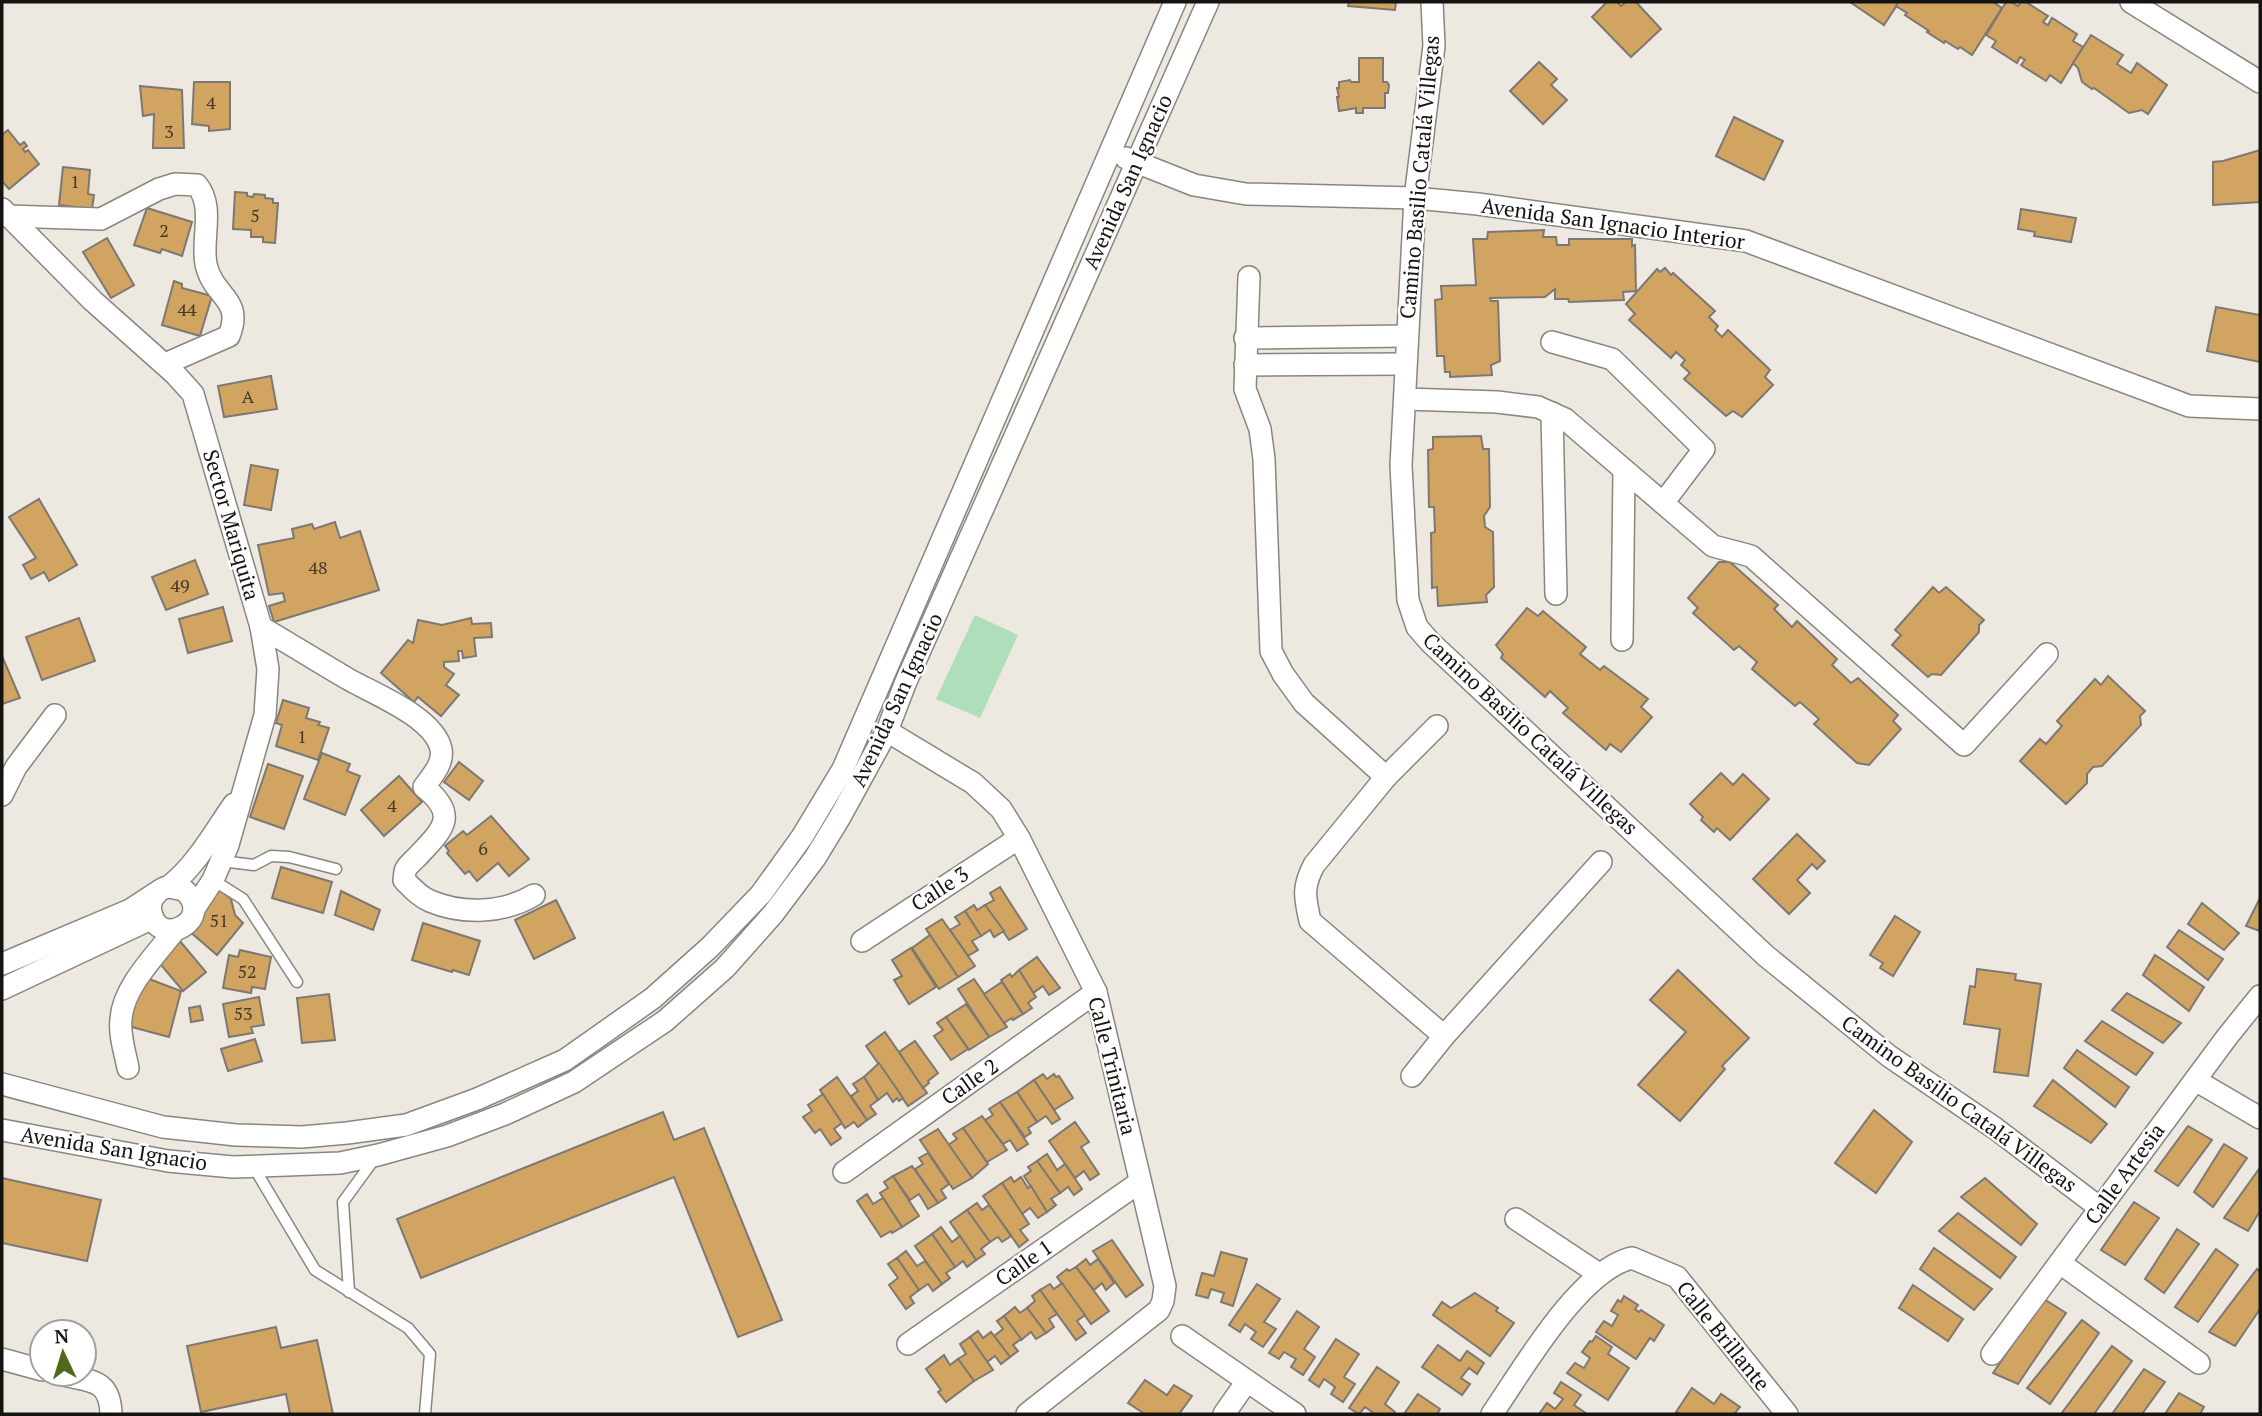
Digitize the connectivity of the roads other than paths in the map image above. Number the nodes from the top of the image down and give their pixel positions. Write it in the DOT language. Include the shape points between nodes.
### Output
graph roads {
  1 [pos="1175,2"];
  2 [pos="1208,2"];
  3 [pos="1432,2"];
  4 [pos="2131,2"];
  5 [pos="2260,82"];
  6 [pos="1111,152"];
  7 [pos="1137,163"];
  8 [pos="1415,198"];
  9 [pos="5,213"];
  10 [pos="1250,277"];
  11 [pos="1406,336"];
  12 [pos="1245,338"];
  13 [pos="1552,342"];
  14 [pos="1405,364"];
  15 [pos="165,365"];
  16 [pos="1245,365"];
  17 [pos="1405,399"];
  18 [pos="2260,409"];
  19 [pos="1552,413"];
  20 [pos="1624,470"];
  21 [pos="1663,503"];
  22 [pos="1556,594"];
  23 [pos="261,626"];
  24 [pos="1622,639"];
  25 [pos="2047,654"];
  26 [pos="55,715"];
  27 [pos="1437,726"];
  28 [pos="887,731"];
  29 [pos="1386,777"];
  30 [pos="243,791"];
  31 [pos="2,795"];
  32 [pos="1018,838"];
  33 [pos="1601,862"];
  34 [pos="336,869"];
  35 [pos="217,870"];
  36 [pos="162,890"];
  37 [pos="534,895"];
  38 [pos="194,909"];
  39 [pos="152,918"];
  40 [pos="175,930"];
  41 [pos="862,941"];
  42 [pos="2,964"];
  43 [pos="297,982"];
  44 [pos="2,989"];
  45 [pos="1096,992"];
  46 [pos="2260,996"];
  47 [pos="1444,1036"];
  48 [pos="128,1068"];
  49 [pos="1412,1076"];
  50 [pos="2195,1080"];
  51 [pos="2,1084"];
  52 [pos="2260,1118"];
  53 [pos="2,1130"];
  54 [pos="378,1156"];
  55 [pos="253,1166"];
  56 [pos="844,1172"];
  57 [pos="1140,1182"];
  58 [pos="2100,1208"];
  59 [pos="1516,1219"];
  60 [pos="2060,1263"];
  61 [pos="1606,1270"];
  62 [pos="349,1292"];
  63 [pos="1182,1336"];
  64 [pos="908,1344"];
  65 [pos="1992,1354"];
  66 [pos="2,1359"];
  67 [pos="2199,1363"];
  68 [pos="28,1366"];
  69 [pos="1247,1381"];
  70 [pos="98,1384"];
  71 [pos="111,1414"];
  72 [pos="425,1414"];
  73 [pos="1027,1414"];
  74 [pos="1224,1414"];
  75 [pos="1295,1414"];
  76 [pos="1492,1414"];
  77 [pos="1787,1414"];
  1 -- 6 [label="street, Avenida San Ignacio"];
  2 -- 7 [label="street, Avenida San Ignacio"];
  3 -- 8 [label="street, Camino Basilio Catalá Villegas" via="1434,46"];
  4 -- 5 [label="street"];
  6 -- 7 [label="street, Avenida San Ignacio Interior"];
  6 -- 51 [label="street, Avenida San Ignacio" via="843,769 802,838 761,894 653,998 565,1060 502,1088 406,1125 347,1133 236,1135 163,1127"];
  7 -- 8 [label="street, Avenida San Ignacio Interior" via="1194,185 1246,194"];
  7 -- 28 [label="street, Avenida San Ignacio"];
  8 -- 11 [label="street, Camino Basilio Catalá Villegas"];
  8 -- 18 [label="street, Avenida San Ignacio Interior" via="1746,241 2189,406"];
  9 -- 15 [label="street, Sector Mariquita"];
  9 -- 15 [label="street" via="101,219 159,189 197,185 204,192 209,276 234,311 235,322 229,336"];
  10 -- 12 [label="street"];
  11 -- 12 [label="street"];
  11 -- 14 [label="street, Camino Basilio Catalá Villegas"];
  12 -- 16 [label="street"];
  13 -- 21 [label="street" via="1612,359 1704,449"];
  14 -- 16 [label="street"];
  14 -- 17 [label="street, Camino Basilio Catalá Villegas"];
  15 -- 23 [label="street, Sector Mariquita" via="193,394"];
  16 -- 29 [label="street" via="1244,389 1260,429 1264,458 1271,651 1304,703"];
  17 -- 19 [label="street" via="1497,402"];
  17 -- 58 [label="street, Camino Basilio Catalá Villegas" via="1401,465 1404,536 1408,600 1417,627 1766,956 1889,1056"];
  19 -- 20 [label="street"];
  19 -- 22 [label="street"];
  20 -- 21 [label="street"];
  20 -- 24 [label="street"];
  21 -- 25 [label="street" via="1713,546 1751,556 1964,745"];
  23 -- 30 [label="street, Sector Mariquita" via="268,669 265,715"];
  23 -- 37 [label="street" via="400,707 436,737 441,750 439,765 424,787 441,805 444,824 406,868 404,880 429,901 450,907 498,909"];
  26 -- 31 [label="street" via="16,767"];
  27 -- 29 [label="street"];
  28 -- 32 [label="street, Calle Trinitaria" via="973,783 1001,809"];
  28 -- 54 [label="street, Avenida San Ignacio" via="815,858 773,914 725,968 665,1021 574,1082 447,1136"];
  29 -- 47 [label="street" via="1314,865 1306,882 1310,921"];
  30 -- 35 [label="street, Sector Mariquita"];
  30 -- 36 [label="street" via="199,853"];
  32 -- 41 [label="street, Calle 3"];
  32 -- 45 [label="street, Calle Trinitaria"];
  33 -- 47 [label="street"];
  34 -- 35 [label="lane" via="271,856"];
  35 -- 38 [label="street, Sector Mariquita"];
  35 -- 43 [label="lane" via="243,899"];
  36 -- 38 [label="street" via="184,890"];
  36 -- 39 [label="street" via="150,908"];
  36 -- 42 [label="street" via="130,910"];
  38 -- 40 [label="street" via="188,923"];
  39 -- 40 [label="street" via="160,927"];
  39 -- 44 [label="street"];
  40 -- 48 [label="street" via="124,1003 120,1020"];
  45 -- 56 [label="street, Calle 2"];
  45 -- 57 [label="street, Calle Trinitaria"];
  46 -- 50 [label="street, Calle Artesia"];
  47 -- 49 [label="street"];
  50 -- 52 [label="street"];
  50 -- 58 [label="street, Calle Artesia"];
  53 -- 55 [label="street, Avenida San Ignacio" via="168,1161"];
  54 -- 55 [label="street, Avenida San Ignacio" via="340,1163"];
  54 -- 62 [label="lane" via="343,1202"];
  55 -- 62 [label="lane" via="315,1270"];
  57 -- 64 [label="street, Calle 1"];
  57 -- 73 [label="street, Calle Trinitaria" via="1165,1286 1159,1310"];
  58 -- 60 [label="street, Calle Artesia"];
  59 -- 61 [label="street"];
  60 -- 65 [label="street, Calle Artesia"];
  60 -- 67 [label="street"];
  61 -- 76 [label="street" via="1559,1318"];
  61 -- 77 [label="street, Calle Brillante" via="1632,1258 1677,1277"];
  62 -- 72 [label="lane" via="408,1328 430,1353"];
  63 -- 69 [label="street"];
  66 -- 68 [label="street"];
  69 -- 74 [label="street"];
  69 -- 75 [label="street"];
  70 -- 71 [label="street" via="111,1401"];
}
